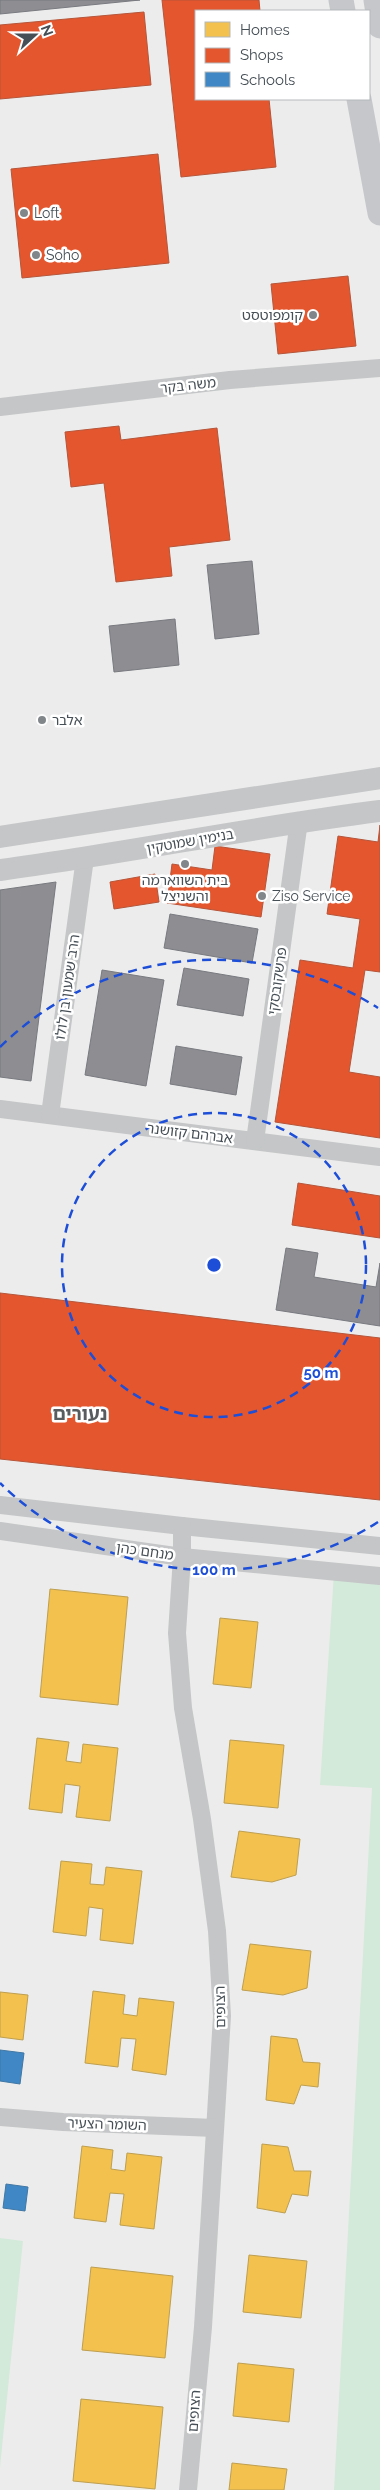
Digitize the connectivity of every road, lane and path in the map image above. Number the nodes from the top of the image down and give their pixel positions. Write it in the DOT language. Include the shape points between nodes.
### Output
graph roads {
  1 [pos="376,0"];
  2 [pos="380,26"];
  3 [pos="359,100"];
  4 [pos="380,213"];
  5 [pos="379,366"];
  6 [pos="0,407"];
  7 [pos="380,778"];
  8 [pos="380,811"];
  9 [pos="299,821"];
  10 [pos="0,837"];
  11 [pos="85,858"];
  12 [pos="0,870"];
  13 [pos="0,1109"];
  14 [pos="50,1115"];
  15 [pos="254,1141"];
  16 [pos="380,1157"];
  17 [pos="0,1505"];
  18 [pos="182,1526"];
  19 [pos="0,1531"];
  20 [pos="380,1546"];
  21 [pos="182,1557"];
  22 [pos="380,1576"];
  23 [pos="0,2116"];
  24 [pos="215,2128"];
  25 [pos="188,2490"];
  1 -- 2 [label="main road"];
  3 -- 4 [label="main road"];
  5 -- 6 [label="street, משה בקר"];
  7 -- 10 [label="street"];
  8 -- 9 [label="street, בנימין שמוטקין"];
  9 -- 11 [label="street, בנימין שמוטקין"];
  9 -- 15 [label="street, פרשקובסקי"];
  11 -- 12 [label="street, בנימין שמוטקין"];
  11 -- 14 [label="street, הרב שמעון בן לולו"];
  13 -- 14 [label="street, אברהם קזושנר"];
  14 -- 15 [label="street, אברהם קזושנר"];
  15 -- 16 [label="street, אברהם קזושנר"];
  17 -- 18 [label="street, מנחם כהן"];
  18 -- 20 [label="street, מנחם כהן"];
  18 -- 21 [label="street, הצופים"];
  19 -- 21 [label="street, מנחם כהן"];
  21 -- 22 [label="street, מנחם כהן"];
  21 -- 24 [label="street, הצופים" via="177,1633 183,1708 217,1931 222,2016"];
  23 -- 24 [label="street, השומר הצעיר"];
  24 -- 25 [label="street, הצופים" via="203,2327"];
}
